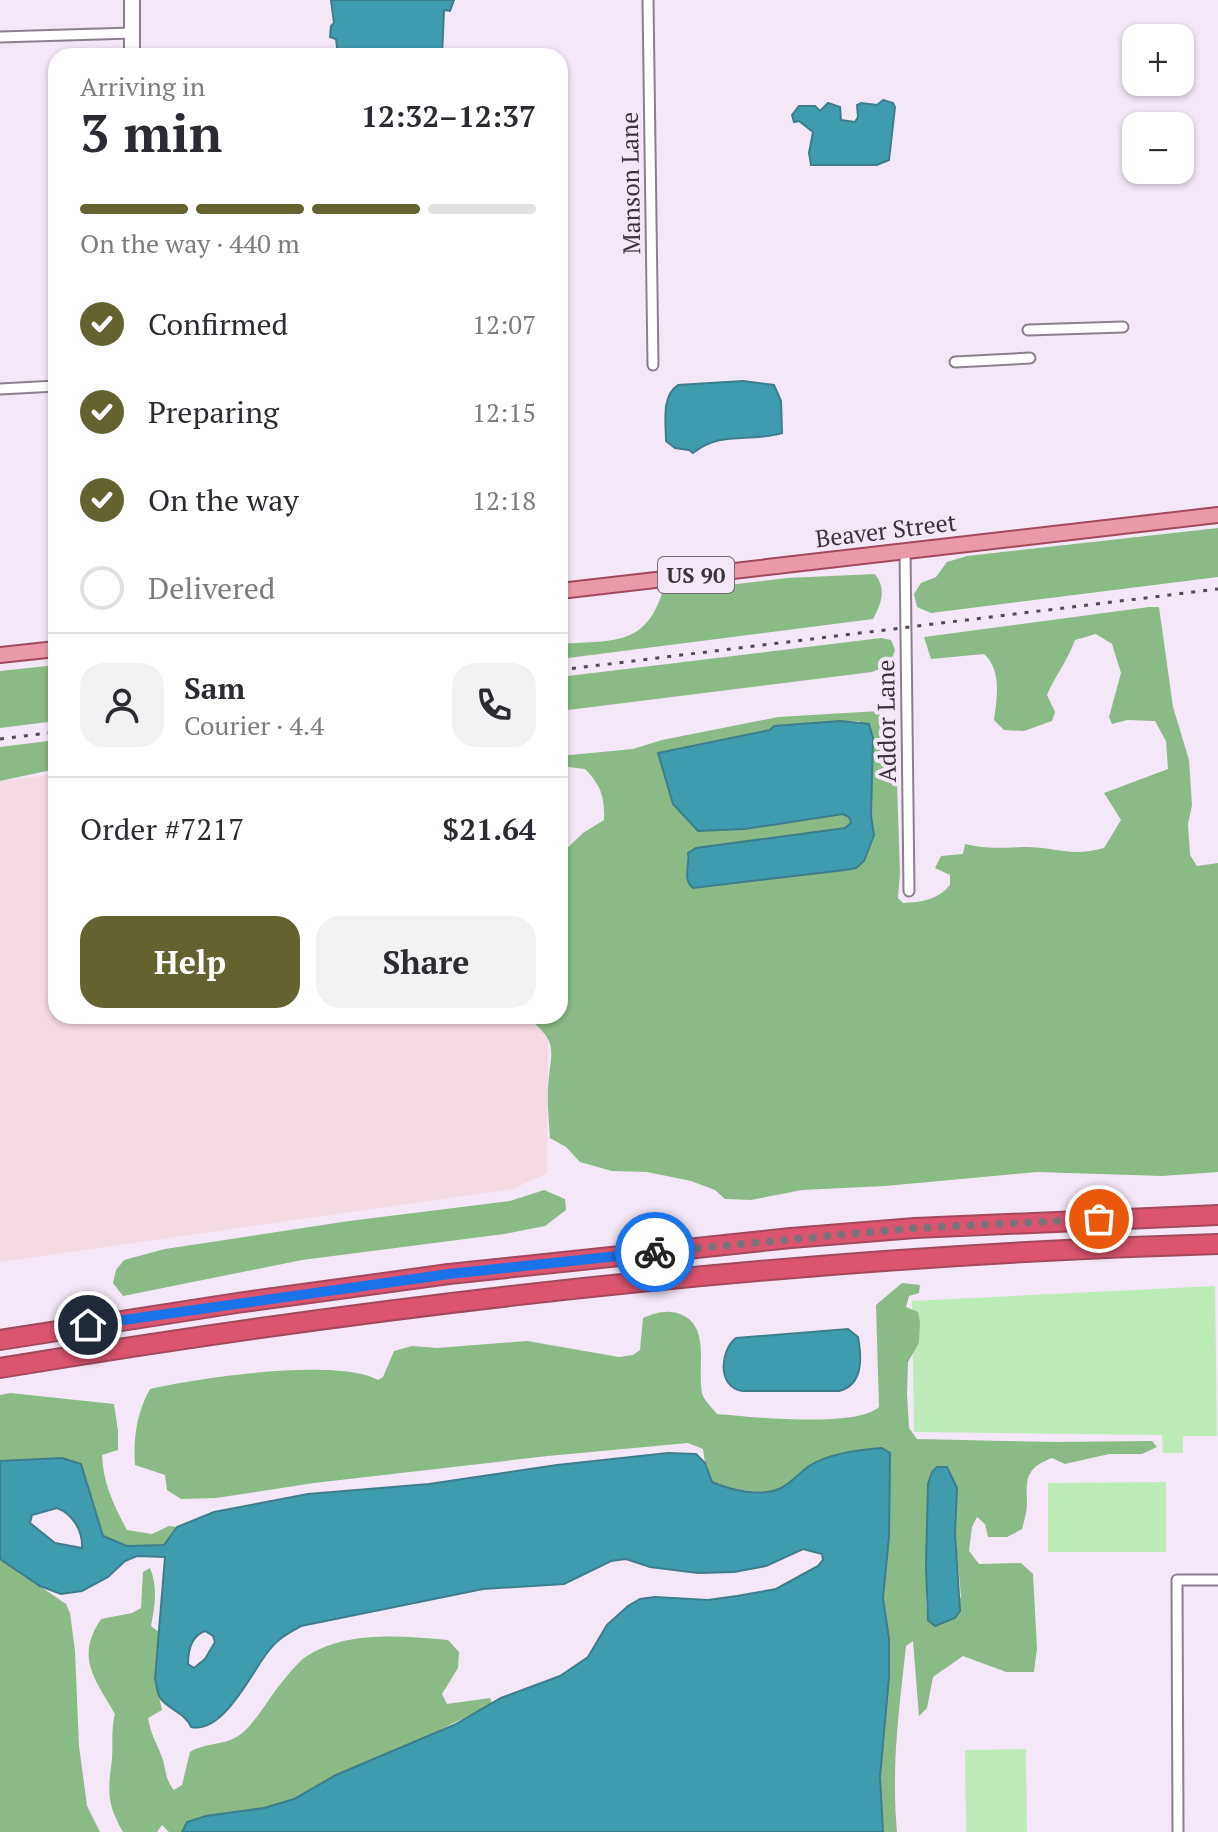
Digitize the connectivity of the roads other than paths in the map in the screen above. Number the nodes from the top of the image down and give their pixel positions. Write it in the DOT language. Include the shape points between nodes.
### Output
graph roads {
  1 [pos="132,0"];
  2 [pos="648,0"];
  3 [pos="132,33"];
  4 [pos="0,37"];
  5 [pos="132,48"];
  6 [pos="1123,327"];
  7 [pos="1028,330"];
  8 [pos="1030,358"];
  9 [pos="955,362"];
  10 [pos="653,365"];
  11 [pos="48,386"];
  12 [pos="0,389"];
  13 [pos="1218,515"];
  14 [pos="905,551"];
  15 [pos="568,590"];
  16 [pos="48,650"];
  17 [pos="0,655"];
  18 [pos="909,891"];
  19 [pos="1218,1215"];
  20 [pos="1218,1244"];
  21 [pos="0,1340"];
  22 [pos="0,1368"];
  23 [pos="1218,1580"];
  24 [pos="1178,1832"];
  1 -- 3 [label="street"];
  2 -- 10 [label="street, Manson Lane"];
  3 -- 4 [label="street"];
  3 -- 5 [label="street"];
  6 -- 7 [label="street"];
  8 -- 9 [label="street"];
  11 -- 12 [label="street"];
  13 -- 14 [label="main road, Beaver Street / US 90"];
  14 -- 15 [label="main road, Beaver Street / US 90"];
  14 -- 18 [label="street, Addor Lane"];
  16 -- 17 [label="main road"];
  19 -- 21 [label="highway" via="791,1238 449,1274"];
  20 -- 22 [label="highway" via="943,1256 547,1291 321,1318"];
  23 -- 24 [label="street" via="1177,1580"];
}
